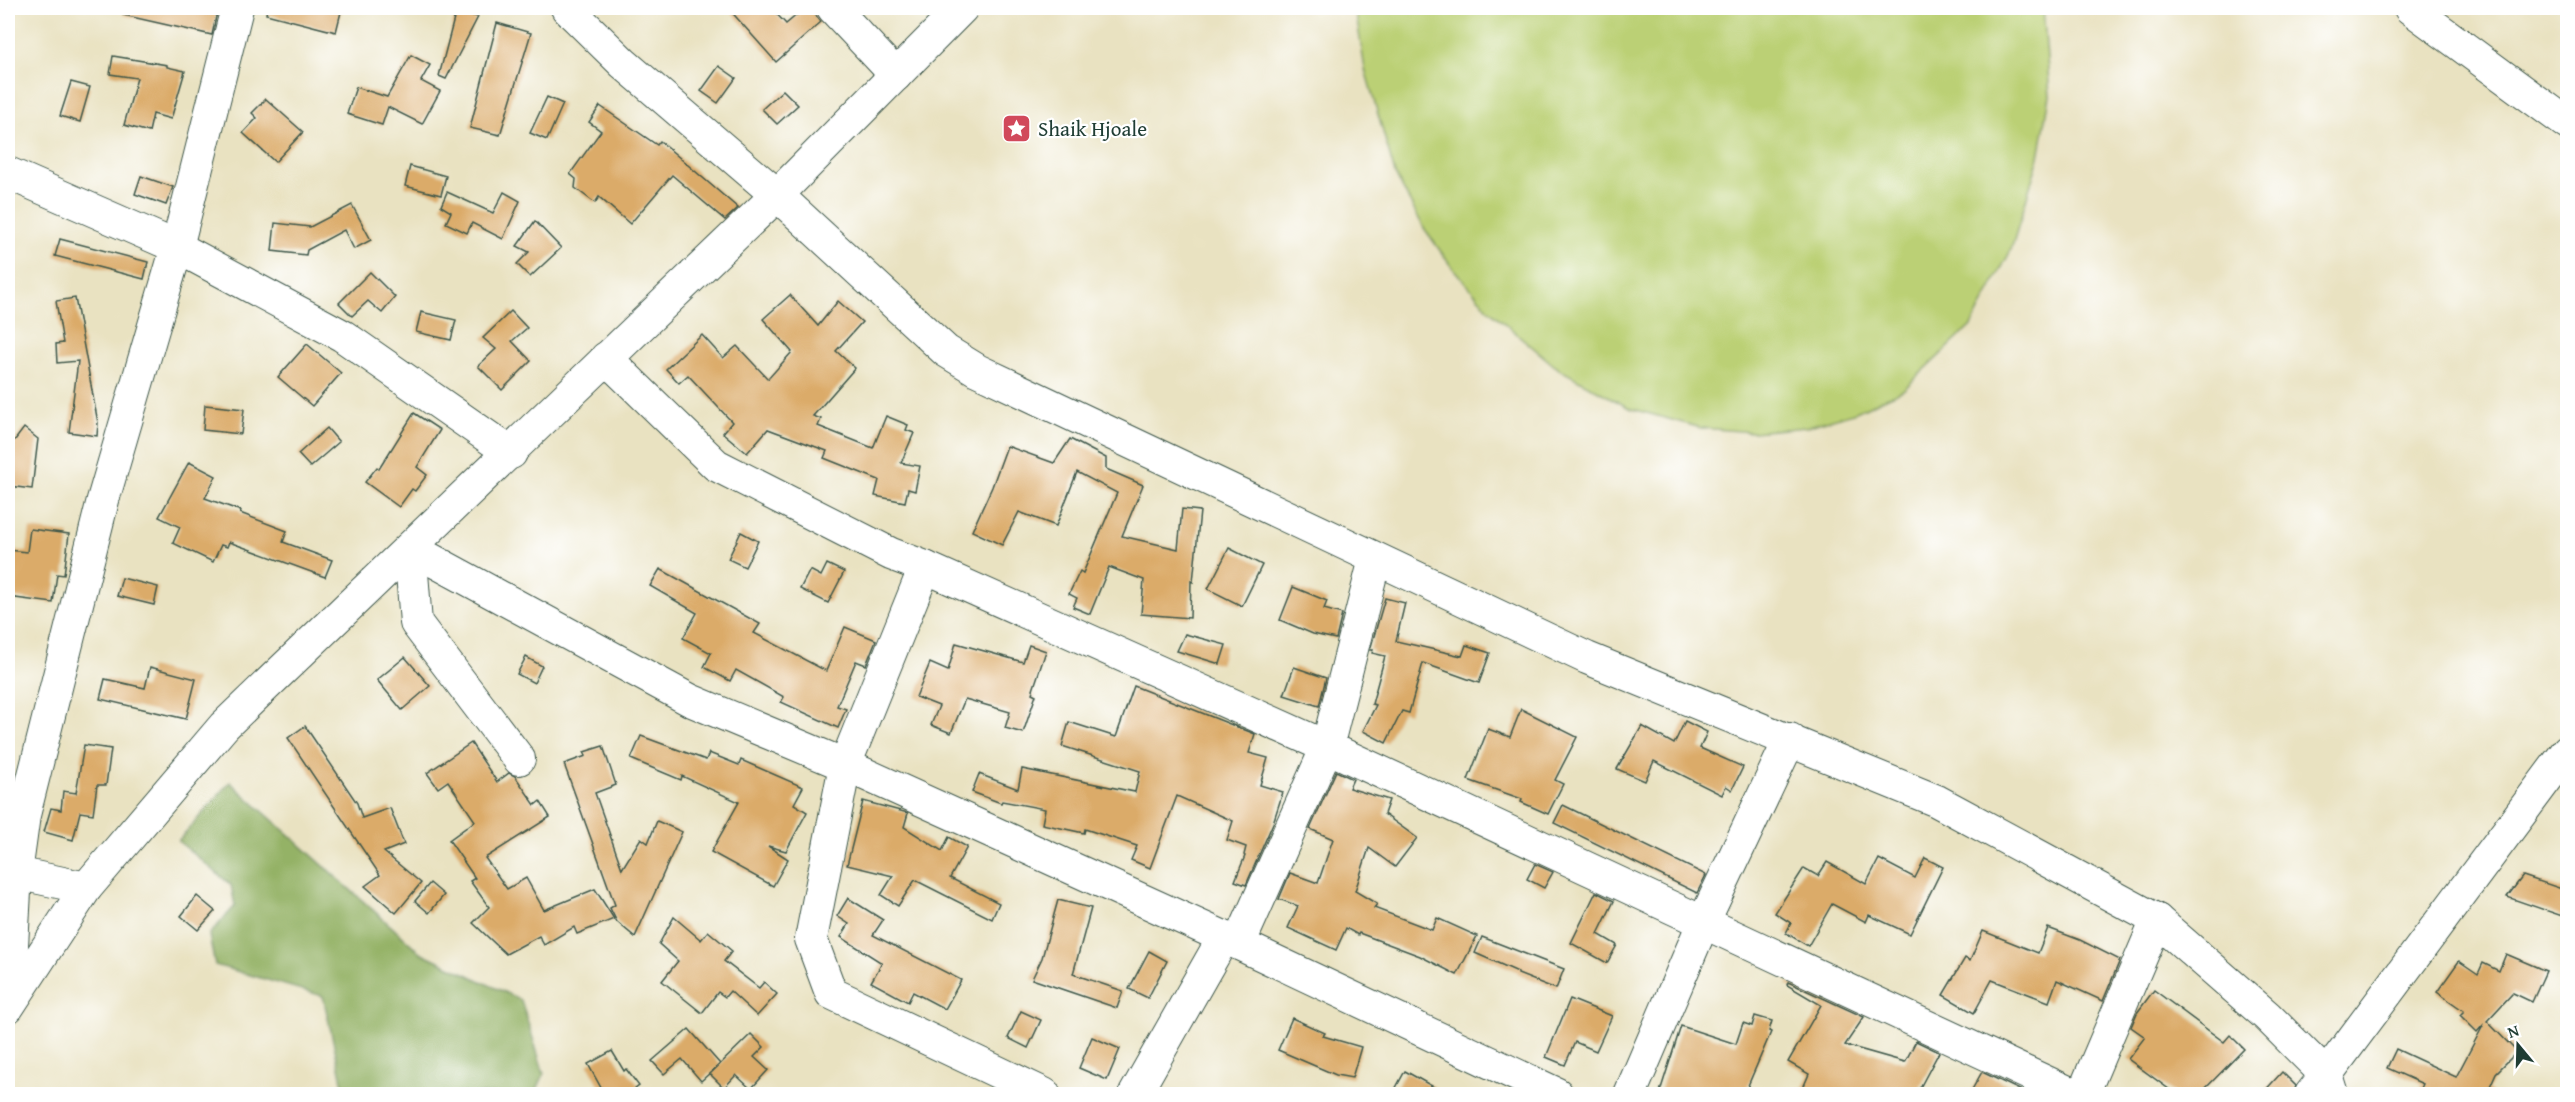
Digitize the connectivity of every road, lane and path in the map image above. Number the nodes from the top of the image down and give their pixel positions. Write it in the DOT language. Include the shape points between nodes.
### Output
graph roads {
  1 [pos="237,8"];
  2 [pos="567,8"];
  3 [pos="833,8"];
  4 [pos="963,8"];
  5 [pos="2410,8"];
  6 [pos="896,75"];
  7 [pos="2568,124"];
  8 [pos="8,173"];
  9 [pos="777,195"];
  10 [pos="177,247"];
  11 [pos="606,358"];
  12 [pos="511,453"];
  13 [pos="411,548"];
  14 [pos="1375,559"];
  15 [pos="925,567"];
  16 [pos="1790,739"];
  17 [pos="1327,747"];
  18 [pos="2568,750"];
  19 [pos="519,759"];
  20 [pos="845,765"];
  21 [pos="16,873"];
  22 [pos="86,888"];
  23 [pos="2157,920"];
  24 [pos="1704,921"];
  25 [pos="1232,940"];
  26 [pos="8,1005"];
  27 [pos="2323,1088"];
  28 [pos="1044,1095"];
  29 [pos="1135,1095"];
  30 [pos="1557,1095"];
  31 [pos="1630,1095"];
  32 [pos="2072,1095"];
  33 [pos="2083,1095"];
  1 -- 10 [label="street"];
  2 -- 9 [label="street" via="622,63"];
  3 -- 6 [label="street"];
  4 -- 6 [label="street"];
  5 -- 7 [label="street"];
  6 -- 9 [label="street"];
  8 -- 10 [label="street"];
  9 -- 11 [label="street"];
  9 -- 14 [label="street" via="946,351 977,370"];
  10 -- 12 [label="street" via="343,336"];
  10 -- 21 [label="street" via="103,500 24,815"];
  11 -- 12 [label="street"];
  11 -- 15 [label="street" via="716,465 891,554"];
  12 -- 13 [label="street"];
  13 -- 19 [label="street" via="416,623"];
  13 -- 20 [label="street" via="690,700"];
  13 -- 22 [label="street" via="224,726"];
  14 -- 16 [label="street" via="1587,658"];
  14 -- 17 [label="street"];
  15 -- 17 [label="street"];
  15 -- 20 [label="street"];
  16 -- 23 [label="street" via="1937,801"];
  16 -- 24 [label="street"];
  17 -- 24 [label="street"];
  17 -- 25 [label="street"];
  18 -- 27 [label="street"];
  20 -- 25 [label="street"];
  20 -- 28 [label="street" via="811,939 831,993"];
  21 -- 22 [label="street"];
  21 -- 26 [label="street"];
  22 -- 26 [label="street"];
  23 -- 27 [label="street" via="2267,1016"];
  23 -- 33 [label="street"];
  24 -- 31 [label="street"];
  24 -- 32 [label="street"];
  25 -- 29 [label="street"];
  25 -- 30 [label="street"];
}
